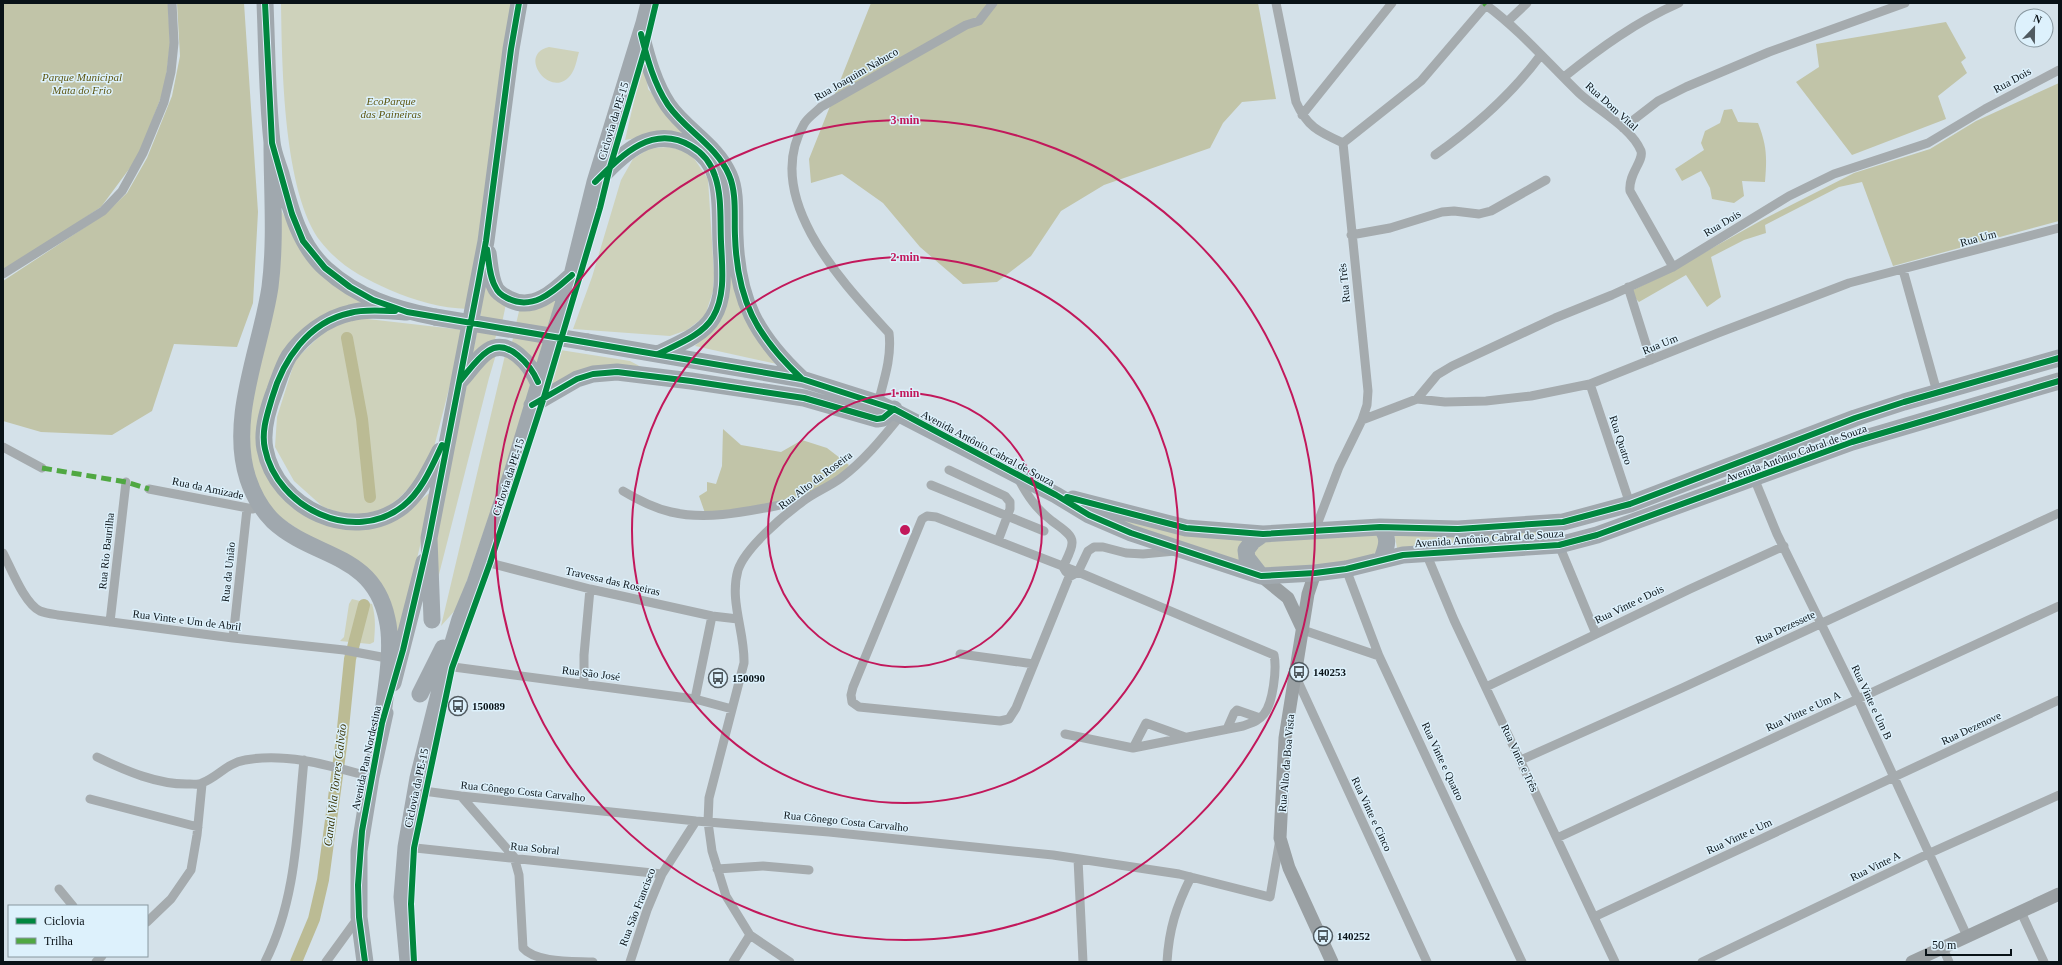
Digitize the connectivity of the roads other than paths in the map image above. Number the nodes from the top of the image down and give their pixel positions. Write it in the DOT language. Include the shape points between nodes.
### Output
graph roads {
  1 [pos="172,3"];
  2 [pos="265,3"];
  3 [pos="519,3"];
  4 [pos="649,3"];
  5 [pos="993,3"];
  6 [pos="1276,3"];
  7 [pos="1392,3"];
  8 [pos="1528,3"];
  9 [pos="1679,3"];
  10 [pos="1905,3"];
  11 [pos="1508,21"];
  12 [pos="641,34"];
  13 [pos="1540,56"];
  14 [pos="2059,70"];
  15 [pos="1564,77"];
  16 [pos="1302,115"];
  17 [pos="1623,128"];
  18 [pos="272,143"];
  19 [pos="1343,143"];
  20 [pos="1436,155"];
  21 [pos="1546,180"];
  22 [pos="596,182"];
  23 [pos="2059,228"];
  24 [pos="1351,234"];
  25 [pos="486,241"];
  26 [pos="1673,267"];
  27 [pos="1903,270"];
  28 [pos="3,274"];
  29 [pos="572,274"];
  30 [pos="1628,287"];
  31 [pos="407,312"];
  32 [pos="658,354"];
  33 [pos="2059,358"];
  34 [pos="1652,360"];
  35 [pos="802,380"];
  36 [pos="460,381"];
  37 [pos="2059,381"];
  38 [pos="538,382"];
  39 [pos="1590,384"];
  40 [pos="1937,392"];
  41 [pos="1418,399"];
  42 [pos="532,404"];
  43 [pos="892,409"];
  44 [pos="1362,420"];
  45 [pos="448,433"];
  46 [pos="3,447"];
  47 [pos="42,468"];
  48 [pos="949,470"];
  49 [pos="1015,473"];
  50 [pos="1754,478"];
  51 [pos="126,482"];
  52 [pos="931,485"];
  53 [pos="149,489"];
  54 [pos="623,491"];
  55 [pos="1056,495"];
  56 [pos="803,501"];
  57 [pos="1630,504"];
  58 [pos="255,509"];
  59 [pos="2059,513"];
  60 [pos="1007,516"];
  61 [pos="1380,527"];
  62 [pos="1315,530"];
  63 [pos="1044,531"];
  64 [pos="1263,534"];
  65 [pos="429,538"];
  66 [pos="998,541"];
  67 [pos="1559,545"];
  68 [pos="1784,546"];
  69 [pos="1184,551"];
  70 [pos="3,553"];
  71 [pos="1426,553"];
  72 [pos="1382,559"];
  73 [pos="482,561"];
  74 [pos="1064,566"];
  75 [pos="1346,569"];
  76 [pos="1078,572"];
  77 [pos="1315,573"];
  78 [pos="1261,576"];
  79 [pos="1068,577"];
  80 [pos="590,589"];
  81 [pos="2059,606"];
  82 [pos="712,616"];
  83 [pos="460,619"];
  84 [pos="738,619"];
  85 [pos="432,620"];
  86 [pos="110,622"];
  87 [pos="1821,623"];
  88 [pos="1303,630"];
  89 [pos="1596,634"];
  90 [pos="233,638"];
  91 [pos="960,654"];
  92 [pos="1379,656"];
  93 [pos="394,659"];
  94 [pos="1034,664"];
  95 [pos="446,666"];
  96 [pos="1295,675"];
  97 [pos="584,684"];
  98 [pos="1486,687"];
  99 [pos="420,694"];
  100 [pos="695,699"];
  101 [pos="1858,699"];
  102 [pos="2059,700"];
  103 [pos="732,709"];
  104 [pos="1260,718"];
  105 [pos="1227,729"];
  106 [pos="1065,734"];
  107 [pos="1185,738"];
  108 [pos="1133,748"];
  109 [pos="97,757"];
  110 [pos="304,760"];
  111 [pos="1521,760"];
  112 [pos="371,777"];
  113 [pos="1894,777"];
  114 [pos="202,784"];
  115 [pos="416,790"];
  116 [pos="2059,795"];
  117 [pos="461,796"];
  118 [pos="90,799"];
  119 [pos="696,821"];
  120 [pos="708,822"];
  121 [pos="198,828"];
  122 [pos="1280,838"];
  123 [pos="1557,838"];
  124 [pos="406,847"];
  125 [pos="1930,853"];
  126 [pos="514,857"];
  127 [pos="1078,859"];
  128 [pos="717,869"];
  129 [pos="809,870"];
  130 [pos="662,874"];
  131 [pos="1191,877"];
  132 [pos="59,889"];
  133 [pos="2059,894"];
  134 [pos="1270,897"];
  135 [pos="72,905"];
  136 [pos="2021,912"];
  137 [pos="359,917"];
  138 [pos="1594,917"];
  139 [pos="148,921"];
  140 [pos="750,935"];
  141 [pos="1967,936"];
  142 [pos="1943,948"];
  143 [pos="265,962"];
  144 [pos="326,962"];
  145 [pos="364,962"];
  146 [pos="408,962"];
  147 [pos="593,962"];
  148 [pos="630,962"];
  149 [pos="733,962"];
  150 [pos="790,962"];
  151 [pos="1084,962"];
  152 [pos="1167,962"];
  153 [pos="1332,962"];
  154 [pos="1427,962"];
  155 [pos="1522,962"];
  156 [pos="1615,962"];
  157 [pos="1702,962"];
  158 [pos="1912,962"];
  159 [pos="1949,962"];
  160 [pos="2044,962"];
  1 -- 28 [label="street" via="174,44 168,88 143,153 122,191 103,211"];
  2 -- 18 [label="highway, Avenida Antônio Cabral de Souza"];
  3 -- 25 [label="highway"];
  4 -- 12 [label="highway"];
  5 -- 43 [label="street, Rua Joaquim Nabuco" via="979,21 966,25 821,107 804,123 796,142 793,162 794,193 813,238 832,269 889,333"];
  6 -- 16 [label="street" via="1296,102"];
  7 -- 16 [label="street"];
  8 -- 11 [label="street"];
  9 -- 15 [label="street" via="1634,26 1603,46"];
  10 -- 17 [label="street" via="1769,52 1686,86 1658,101"];
  11 -- 13 [label="street, Rua Dom Vital"];
  11 -- 19 [label="street, Rua Dom Vital" via="1486,5 1421,81"];
  12 -- 22 [label="highway"];
  12 -- 35 [label="highway" via="655,82 668,105 721,159 730,177 736,257 743,297 778,355"];
  13 -- 15 [label="street, Rua Dom Vital"];
  13 -- 20 [label="street" via="1501,102"];
  14 -- 26 [label="street, Rua Dois" via="2046,75 1928,144 1834,174 1789,196"];
  15 -- 17 [label="street, Rua Dom Vital" via="1580,94"];
  16 -- 19 [label="street" via="1313,128"];
  17 -- 26 [label="street, Rua Dom Vital" via="1641,152 1639,163 1629,182 1630,191"];
  18 -- 31 [label="highway, Avenida Antônio Cabral de Souza" via="292,214 303,241 325,268 350,287 373,300"];
  18 -- 58 [label="highway" via="270,281 241,438 243,459"];
  19 -- 24 [label="street, Rua Três"];
  21 -- 24 [label="street" via="1491,211 1478,214 1442,212 1390,228"];
  22 -- 29 [label="highway"];
  22 -- 32 [label="highway" via="625,153 654,138 673,139 697,150 709,162 716,177 722,274 718,306 713,318 702,330"];
  23 -- 27 [label="street, Rua Um"];
  24 -- 44 [label="street, Rua Três" via="1368,391"];
  25 -- 29 [label="highway" via="492,280 496,289 513,301 528,303 542,299 554,292"];
  25 -- 36 [label="highway"];
  26 -- 30 [label="street, Rua Dois"];
  27 -- 34 [label="street, Rua Um" via="1849,283"];
  27 -- 40 [label="street"];
  29 -- 38 [label="highway"];
  30 -- 34 [label="street"];
  30 -- 41 [label="street, Rua Dois" via="1452,366 1437,375"];
  31 -- 32 [label="highway, Avenida Antônio Cabral de Souza, bridge"];
  31 -- 45 [label="highway" via="372,310 350,313 325,323 311,333 290,356 281,374 267,415 264,431 265,449 285,489 307,509 344,522 363,522 385,516 403,506 424,480"];
  32 -- 35 [label="highway, Avenida Antônio Cabral de Souza"];
  33 -- 40 [label="highway, Avenida Antônio Cabral de Souza"];
  34 -- 39 [label="street, Rua Um"];
  35 -- 43 [label="highway, Avenida Antônio Cabral de Souza"];
  36 -- 38 [label="highway" via="488,351 501,348 513,352 529,364"];
  36 -- 45 [label="highway"];
  37 -- 50 [label="highway, Avenida Antônio Cabral de Souza" via="1852,442"];
  38 -- 42 [label="highway"];
  39 -- 41 [label="street, Rua Um" via="1531,396 1486,401 1445,402"];
  39 -- 57 [label="street, Rua Quatro"];
  40 -- 57 [label="highway, Avenida Antônio Cabral de Souza" via="1855,418"];
  41 -- 44 [label="street"];
  42 -- 43 [label="highway" via="577,379 593,374 617,372 804,398 877,419 883,418"];
  42 -- 73 [label="highway"];
  43 -- 49 [label="highway, Avenida Antônio Cabral de Souza"];
  43 -- 56 [label="street, Rua Alto da Roseira" via="859,463 840,479"];
  44 -- 62 [label="street, Rua Três" via="1339,467"];
  45 -- 65 [label="highway"];
  46 -- 47 [label="street"];
  48 -- 60 [label="street" via="1005,496 1010,502"];
  49 -- 55 [label="highway, Avenida Antônio Cabral de Souza"];
  49 -- 74 [label="street" via="1031,501 1042,514 1071,539"];
  50 -- 67 [label="highway, Avenida Antônio Cabral de Souza" via="1642,520"];
  50 -- 68 [label="street, Rua Vinte e Um B"];
  51 -- 86 [label="street, Rua Rio Baurilha"];
  52 -- 60 [label="street"];
  53 -- 58 [label="street, Rua da Amizade"];
  54 -- 56 [label="street" via="658,508 691,515 718,515"];
  55 -- 64 [label="highway, Avenida Antônio Cabral de Souza" via="1186,528"];
  55 -- 69 [label="highway, Avenida Antônio Cabral de Souza" via="1089,515"];
  56 -- 84 [label="street, Rua Alto da Roseira" via="757,541 745,555 738,569 735,592"];
  57 -- 61 [label="highway, Avenida Antônio Cabral de Souza" via="1563,522 1458,529"];
  58 -- 90 [label="street, Rua da União"];
  58 -- 93 [label="highway" via="285,530 352,565 376,590 388,620"];
  59 -- 87 [label="street, Rua Dezessete"];
  60 -- 63 [label="street"];
  60 -- 66 [label="street"];
  61 -- 62 [label="highway, Avenida Antônio Cabral de Souza"];
  61 -- 72 [label="highway" via="1384,530 1387,540"];
  62 -- 64 [label="highway, Avenida Antônio Cabral de Souza"];
  64 -- 78 [label="highway" via="1253,540 1246,550 1247,558"];
  65 -- 85 [label="highway"];
  65 -- 93 [label="highway"];
  66 -- 74 [label="street"];
  66 -- 94 [label="street" via="936,517 927,516 922,519 851,695 852,702 859,707 1009,719"];
  67 -- 71 [label="highway, Avenida Antônio Cabral de Souza"];
  67 -- 89 [label="street"];
  68 -- 87 [label="street, Rua Vinte e Um B"];
  68 -- 89 [label="street, Rua Vinte e Dois"];
  69 -- 76 [label="street" via="1143,554 1094,547 1088,551"];
  69 -- 78 [label="highway, Avenida Antônio Cabral de Souza"];
  70 -- 86 [label="street, Rua Vinte e Um de Abril" via="21,588 40,611"];
  71 -- 72 [label="highway, Avenida Antônio Cabral de Souza"];
  71 -- 98 [label="street, Rua Vinte e Três"];
  72 -- 75 [label="highway, Avenida Antônio Cabral de Souza"];
  73 -- 80 [label="street, Travessa das Roseiras"];
  73 -- 83 [label="highway"];
  74 -- 76 [label="street"];
  74 -- 79 [label="street"];
  75 -- 77 [label="highway, Avenida Antônio Cabral de Souza"];
  75 -- 92 [label="street, Rua Vinte e Quatro"];
  76 -- 79 [label="street"];
  76 -- 104 [label="street" via="1274,655 1275,669 1269,706"];
  77 -- 78 [label="highway, Avenida Antônio Cabral de Souza"];
  77 -- 88 [label="main road, Rua Alto da Boa Vista" via="1308,594"];
  78 -- 88 [label="main road" via="1288,598"];
  79 -- 94 [label="street"];
  80 -- 82 [label="street, Travessa das Roseiras"];
  80 -- 97 [label="street"];
  81 -- 101 [label="street, Rua Vinte e Um A"];
  82 -- 84 [label="street, Travessa das Roseiras"];
  82 -- 100 [label="street"];
  83 -- 95 [label="highway"];
  83 -- 99 [label="highway"];
  84 -- 103 [label="street, Rua Alto da Roseira" via="745,646 744,663"];
  86 -- 90 [label="street, Rua Vinte e Um de Abril"];
  87 -- 101 [label="street, Rua Vinte e Um B"];
  87 -- 111 [label="street, Rua Dezessete"];
  88 -- 92 [label="street"];
  88 -- 96 [label="main road, Rua Alto da Boa Vista"];
  89 -- 98 [label="street, Rua Vinte e Dois"];
  90 -- 93 [label="street, Rua Vinte e Um de Abril" via="344,650"];
  91 -- 94 [label="street"];
  92 -- 155 [label="street, Rua Vinte e Quatro"];
  93 -- 112 [label="highway, Avenida Pan Nordestina"];
  95 -- 97 [label="street, Rua São José"];
  95 -- 115 [label="highway"];
  96 -- 122 [label="main road, Rua Alto da Boa Vista" via="1285,738"];
  96 -- 154 [label="street, Rua Vinte e Cinco"];
  97 -- 100 [label="street, Rua São José"];
  98 -- 111 [label="street, Rua Vinte e Três"];
  100 -- 103 [label="street, Rua São José"];
  101 -- 113 [label="street, Rua Vinte e Um B"];
  101 -- 123 [label="street, Rua Vinte e Um A"];
  102 -- 113 [label="street, Rua Dezenove"];
  103 -- 120 [label="street, Rua Alto da Roseira" via="710,791"];
  104 -- 105 [label="street" via="1256,722"];
  104 -- 105 [label="street" via="1237,710"];
  105 -- 107 [label="street"];
  106 -- 108 [label="street"];
  107 -- 108 [label="street"];
  107 -- 108 [label="street" via="1146,723"];
  109 -- 114 [label="street" via="124,770 153,779 178,784"];
  110 -- 112 [label="street"];
  110 -- 114 [label="street" via="244,760 225,767"];
  110 -- 143 [label="street" via="291,886 282,924"];
  111 -- 123 [label="street, Rua Vinte e Três"];
  112 -- 137 [label="highway, Avenida Pan Nordestina" via="360,850"];
  113 -- 125 [label="street, Rua Vinte e Um B"];
  113 -- 138 [label="street, Rua Vinte e Um"];
  114 -- 121 [label="street"];
  115 -- 117 [label="street, Rua Cônego Costa Carvalho"];
  115 -- 124 [label="highway"];
  116 -- 125 [label="street, Rua Vinte A"];
  117 -- 119 [label="street, Rua Cônego Costa Carvalho"];
  117 -- 126 [label="street"];
  118 -- 121 [label="street"];
  119 -- 120 [label="street, Rua Cônego Costa Carvalho"];
  119 -- 130 [label="street, Rua São Francisco"];
  120 -- 127 [label="street, Rua Cônego Costa Carvalho" via="875,836"];
  120 -- 128 [label="street, Rua Alto da Roseira"];
  121 -- 139 [label="street" via="191,870 171,899"];
  122 -- 134 [label="street, Rua Alto da Boa Vista"];
  122 -- 153 [label="main road" via="1289,868"];
  123 -- 138 [label="street, Rua Vinte e Três"];
  124 -- 126 [label="street, Rua Sobral"];
  124 -- 146 [label="highway" via="402,897"];
  125 -- 141 [label="street, Rua Vinte e Um B"];
  125 -- 157 [label="street, Rua Vinte A"];
  126 -- 130 [label="street, Rua Sobral"];
  126 -- 147 [label="street" via="519,875 523,948 528,954 540,958"];
  127 -- 131 [label="street, Rua Cônego Costa Carvalho"];
  127 -- 151 [label="street"];
  128 -- 129 [label="street" via="763,866"];
  128 -- 140 [label="street, Rua Alto da Roseira" via="726,896"];
  130 -- 148 [label="street, Rua São Francisco"];
  131 -- 134 [label="street, Rua Cônego Costa Carvalho"];
  131 -- 152 [label="street" via="1170,929"];
  132 -- 135 [label="street"];
  133 -- 136 [label="main road"];
  136 -- 141 [label="main road"];
  136 -- 160 [label="street"];
  137 -- 144 [label="street"];
  137 -- 145 [label="highway, Avenida Pan Nordestina"];
  138 -- 156 [label="street, Rua Vinte e Três"];
  140 -- 149 [label="street"];
  140 -- 150 [label="street"];
  141 -- 142 [label="main road"];
  142 -- 158 [label="main road"];
  142 -- 159 [label="street"];
}
